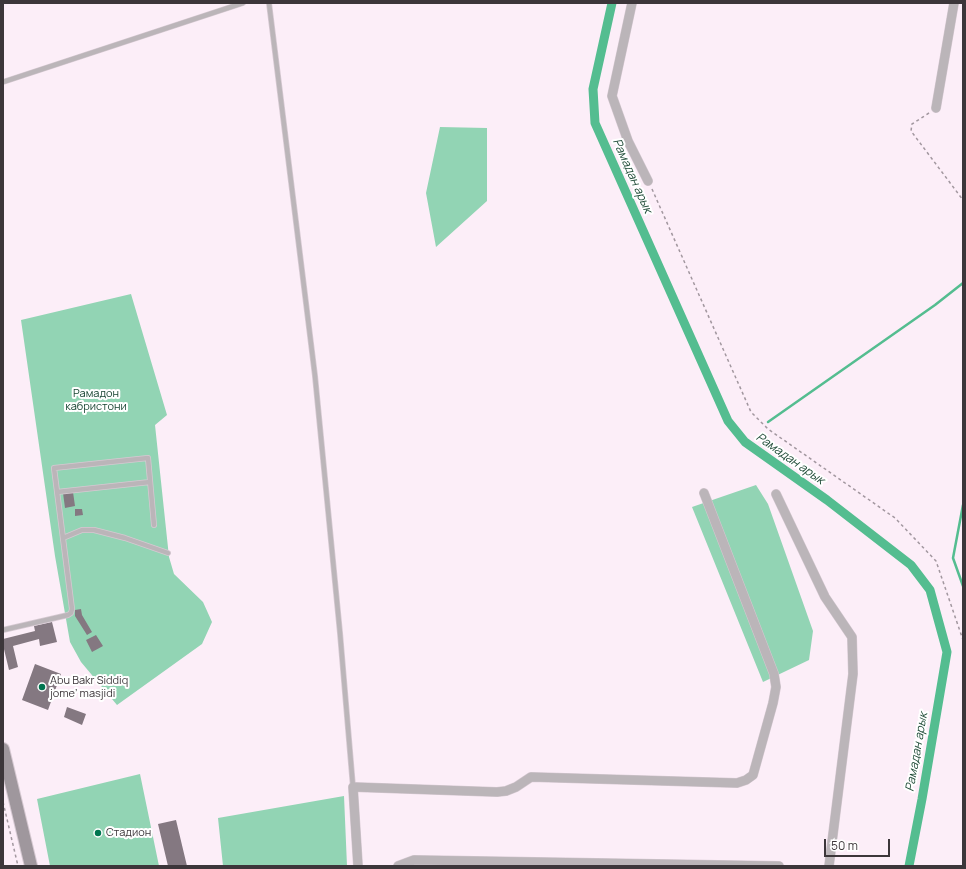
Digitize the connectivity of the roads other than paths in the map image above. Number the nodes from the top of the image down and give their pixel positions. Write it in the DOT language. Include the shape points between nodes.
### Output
graph roads {
  1 [pos="243,3"];
  2 [pos="269,3"];
  3 [pos="632,3"];
  4 [pos="954,3"];
  5 [pos="3,82"];
  6 [pos="936,108"];
  7 [pos="648,181"];
  8 [pos="150,482"];
  9 [pos="57,492"];
  10 [pos="704,493"];
  11 [pos="776,494"];
  12 [pos="154,525"];
  13 [pos="63,538"];
  14 [pos="168,553"];
  15 [pos="3,630"];
  16 [pos="3,752"];
  17 [pos="353,786"];
  18 [pos="31,866"];
  19 [pos="358,866"];
  20 [pos="398,866"];
  21 [pos="779,866"];
  22 [pos="829,866"];
  1 -- 5 [label="lane"];
  2 -- 17 [label="lane" via="315,376"];
  3 -- 7 [label="street" via="612,96 628,141"];
  4 -- 6 [label="street"];
  8 -- 9 [label="lane"];
  8 -- 9 [label="lane" via="148,458 54,468"];
  8 -- 12 [label="lane"];
  9 -- 13 [label="lane"];
  10 -- 17 [label="street" via="774,674 776,687 773,703 750,778 737,783 531,777 516,787 497,792"];
  11 -- 22 [label="street" via="824,597 852,637 853,674"];
  13 -- 14 [label="lane" via="82,530 94,530"];
  13 -- 15 [label="lane" via="71,613 68,616"];
  16 -- 18 [label="main road"];
  17 -- 19 [label="street"];
  20 -- 21 [label="street" via="414,860"];
}
